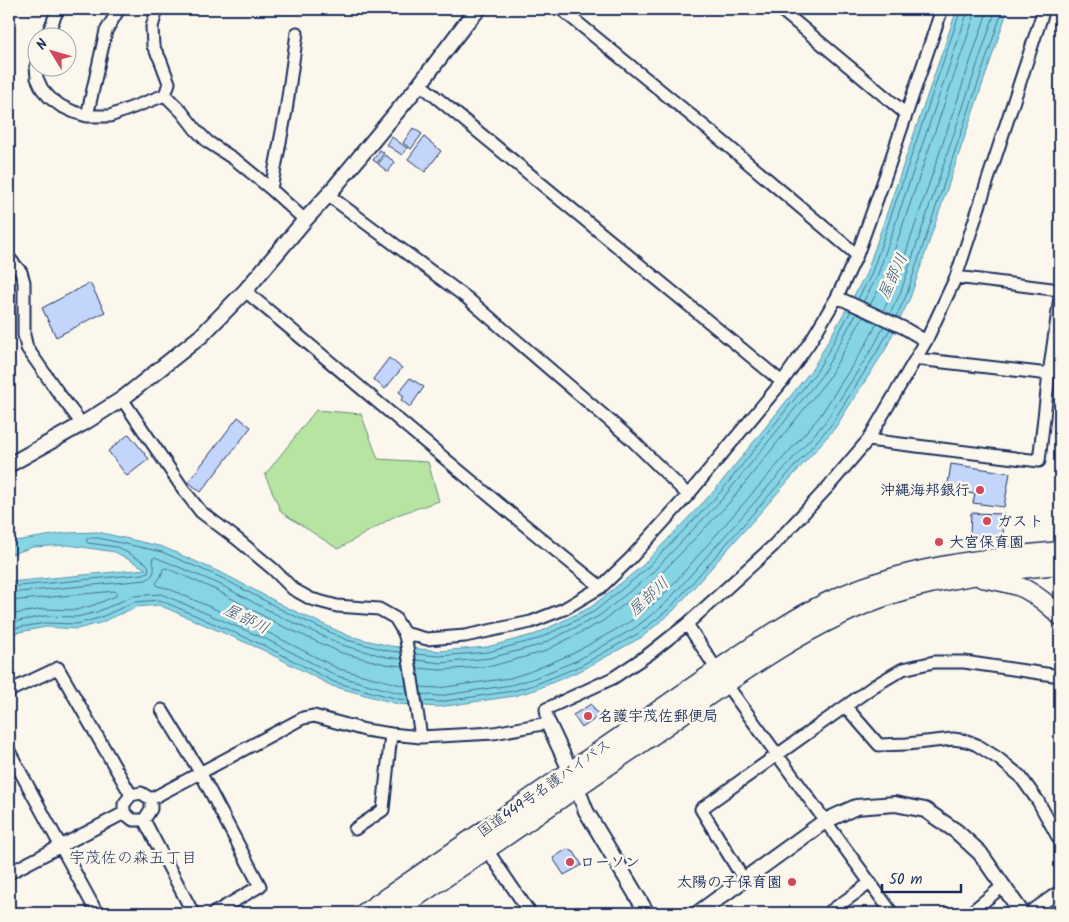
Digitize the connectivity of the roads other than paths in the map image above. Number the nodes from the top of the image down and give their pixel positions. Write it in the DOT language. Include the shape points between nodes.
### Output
graph roads {
  1 [pos="58,9"];
  2 [pos="120,9"];
  3 [pos="157,9"];
  4 [pos="479,9"];
  5 [pos="561,9"];
  6 [pos="780,9"];
  7 [pos="942,9"];
  8 [pos="1044,9"];
  9 [pos="50,28"];
  10 [pos="297,32"];
  11 [pos="37,78"];
  12 [pos="420,84"];
  13 [pos="166,95"];
  14 [pos="906,114"];
  15 [pos="87,116"];
  16 [pos="271,189"];
  17 [pos="328,195"];
  18 [pos="305,220"];
  19 [pos="857,255"];
  20 [pos="9,258"];
  21 [pos="956,277"];
  22 [pos="1060,290"];
  23 [pos="245,291"];
  24 [pos="1060,297"];
  25 [pos="841,298"];
  26 [pos="926,341"];
  27 [pos="917,359"];
  28 [pos="1049,374"];
  29 [pos="782,382"];
  30 [pos="122,399"];
  31 [pos="82,424"];
  32 [pos="868,440"];
  33 [pos="11,462"];
  34 [pos="688,495"];
  35 [pos="1060,551"];
  36 [pos="1060,565"];
  37 [pos="969,576"];
  38 [pos="601,586"];
  39 [pos="1060,616"];
  40 [pos="687,624"];
  41 [pos="405,637"];
  42 [pos="1060,676"];
  43 [pos="721,677"];
  44 [pos="9,691"];
  45 [pos="846,707"];
  46 [pos="162,710"];
  47 [pos="548,724"];
  48 [pos="391,734"];
  49 [pos="421,737"];
  50 [pos="10,755"];
  51 [pos="777,755"];
  52 [pos="570,770"];
  53 [pos="200,772"];
  54 [pos="577,788"];
  55 [pos="131,795"];
  56 [pos="151,799"];
  57 [pos="124,813"];
  58 [pos="144,820"];
  59 [pos="826,821"];
  60 [pos="355,829"];
  61 [pos="1060,841"];
  62 [pos="61,846"];
  63 [pos="487,850"];
  64 [pos="9,874"];
  65 [pos="744,880"];
  66 [pos="870,883"];
  67 [pos="1003,886"];
  68 [pos="1060,891"];
  69 [pos="98,913"];
  70 [pos="193,913"];
  71 [pos="214,913"];
  72 [pos="364,913"];
  73 [pos="393,913"];
  74 [pos="530,913"];
  75 [pos="647,913"];
  76 [pos="698,913"];
  77 [pos="828,913"];
  78 [pos="892,913"];
  79 [pos="970,913"];
  80 [pos="1022,913"];
  81 [pos="1029,913"];
  1 -- 9 [label="street"];
  2 -- 15 [label="street" via="106,32"];
  3 -- 13 [label="street" via="152,27 153,46 169,83"];
  4 -- 12 [label="street"];
  5 -- 19 [label="street"];
  6 -- 14 [label="street"];
  7 -- 14 [label="street"];
  8 -- 21 [label="street"];
  10 -- 16 [label="street"];
  11 -- 15 [label="street" via="50,98"];
  12 -- 17 [label="street"];
  12 -- 29 [label="street"];
  13 -- 15 [label="street" via="110,116"];
  13 -- 16 [label="street" via="208,142"];
  14 -- 19 [label="street"];
  16 -- 18 [label="street"];
  17 -- 18 [label="street"];
  17 -- 34 [label="street" via="467,298 631,439"];
  18 -- 23 [label="street"];
  19 -- 25 [label="street"];
  20 -- 31 [label="street" via="21,272 24,282 27,348"];
  21 -- 22 [label="street"];
  21 -- 26 [label="street"];
  23 -- 30 [label="street" via="201,336"];
  23 -- 38 [label="street"];
  24 -- 28 [label="street"];
  25 -- 26 [label="street"];
  25 -- 29 [label="street"];
  26 -- 27 [label="street"];
  27 -- 28 [label="street"];
  27 -- 32 [label="street"];
  28 -- 32 [label="street" via="1039,461"];
  29 -- 34 [label="street"];
  30 -- 31 [label="street"];
  30 -- 41 [label="street" via="201,512 273,569 293,589 310,599 337,606 379,609 395,618"];
  31 -- 33 [label="street"];
  32 -- 40 [label="street" via="773,546"];
  34 -- 38 [label="street"];
  35 -- 43 [label="highway, 国道449号名護バイパス" via="978,559 918,571 829,601 775,631"];
  36 -- 37 [label="highway, 国道449号名護バイパス"];
  37 -- 39 [label="highway" via="1025,589"];
  37 -- 43 [label="highway, 国道449号名護バイパス" via="891,594 836,617"];
  38 -- 41 [label="street" via="564,609 531,622 465,636"];
  40 -- 43 [label="street"];
  40 -- 47 [label="street" via="613,678 546,709"];
  41 -- 49 [label="street"];
  42 -- 45 [label="street" via="964,662 934,662 903,669"];
  43 -- 51 [label="street"];
  43 -- 52 [label="highway, 国道449号名護バイパス"];
  43 -- 54 [label="highway, 国道449号名護バイパス"];
  44 -- 55 [label="street" via="58,668"];
  45 -- 51 [label="street"];
  45 -- 61 [label="street" via="879,745 953,739 978,744 1020,776"];
  46 -- 53 [label="street"];
  47 -- 49 [label="street" via="494,733"];
  47 -- 52 [label="street"];
  48 -- 49 [label="street"];
  48 -- 53 [label="street" via="314,716 303,718"];
  48 -- 60 [label="street" via="383,810"];
  50 -- 62 [label="street"];
  51 -- 59 [label="street"];
  51 -- 65 [label="street" via="701,810"];
  52 -- 54 [label="street"];
  52 -- 72 [label="highway, 国道449号名護バイパス"];
  53 -- 56 [label="street"];
  53 -- 71 [label="street" via="260,886"];
  54 -- 63 [label="highway, 国道449号名護バイパス"];
  54 -- 75 [label="street" via="586,811"];
  55 -- 56 [label="street" via="141,793"];
  55 -- 57 [label="street" via="124,804"];
  56 -- 58 [label="street" via="151,809"];
  57 -- 58 [label="street" via="132,820"];
  57 -- 62 [label="street"];
  58 -- 70 [label="street"];
  59 -- 65 [label="street"];
  59 -- 66 [label="street"];
  59 -- 67 [label="street" via="856,808 895,804 925,810 956,831 980,854"];
  62 -- 64 [label="street"];
  62 -- 69 [label="street"];
  63 -- 73 [label="highway, 国道449号名護バイパス"];
  63 -- 74 [label="street"];
  65 -- 76 [label="street"];
  66 -- 77 [label="street"];
  66 -- 78 [label="street"];
  67 -- 79 [label="street"];
  67 -- 80 [label="street"];
  68 -- 81 [label="street"];
}
